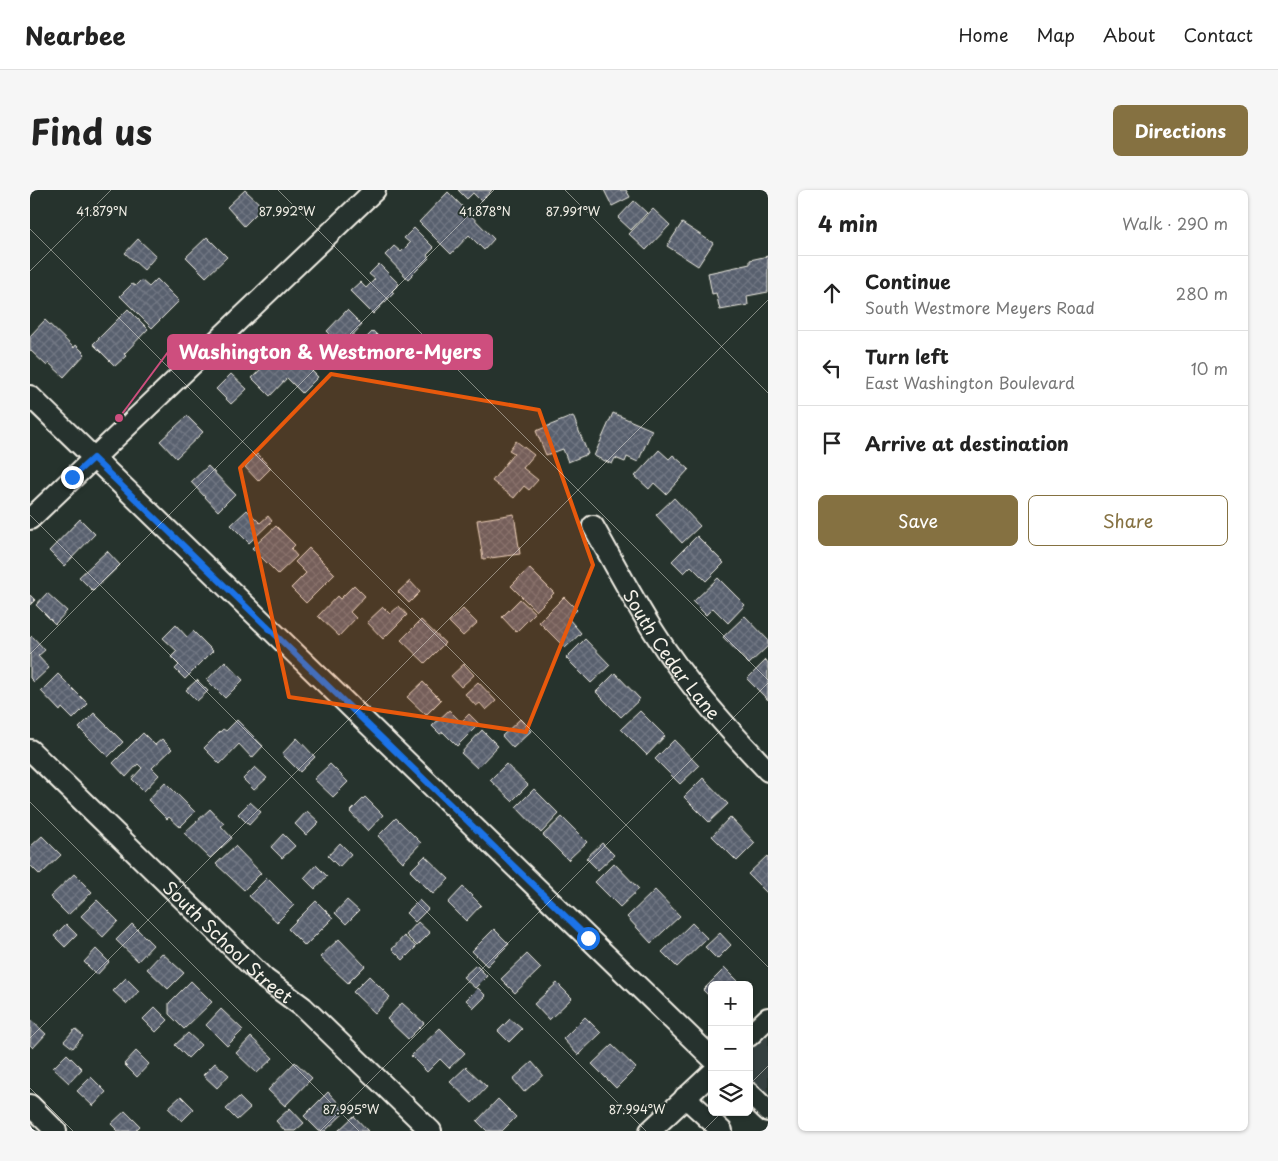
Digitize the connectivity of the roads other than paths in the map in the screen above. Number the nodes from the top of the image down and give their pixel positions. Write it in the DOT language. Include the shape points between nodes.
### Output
graph roads {
  1 [pos="375,190"];
  2 [pos="30,396"];
  3 [pos="93,458"];
  4 [pos="30,519"];
  5 [pos="593,526"];
  6 [pos="30,750"];
  7 [pos="768,771"];
  8 [pos="768,1018"];
  9 [pos="753,1032"];
  10 [pos="708,1054"];
  11 [pos="708,1077"];
  12 [pos="685,1097"];
  13 [pos="753,1097"];
  14 [pos="30,1105"];
  15 [pos="768,1111"];
  16 [pos="56,1131"];
  17 [pos="431,1131"];
  18 [pos="650,1131"];
  19 [pos="722,1131"];
  1 -- 3 [label="street"];
  2 -- 3 [label="street"];
  3 -- 4 [label="street"];
  3 -- 10 [label="street"];
  5 -- 7 [label="street, South Cedar Lane" via="654,632 680,669"];
  6 -- 17 [label="street, South School Street" via="258,972 303,1008"];
  8 -- 9 [label="street"];
  11 -- 12 [label="street"];
  12 -- 18 [label="street"];
  12 -- 19 [label="street"];
  13 -- 15 [label="street"];
  14 -- 16 [label="street"];
}
